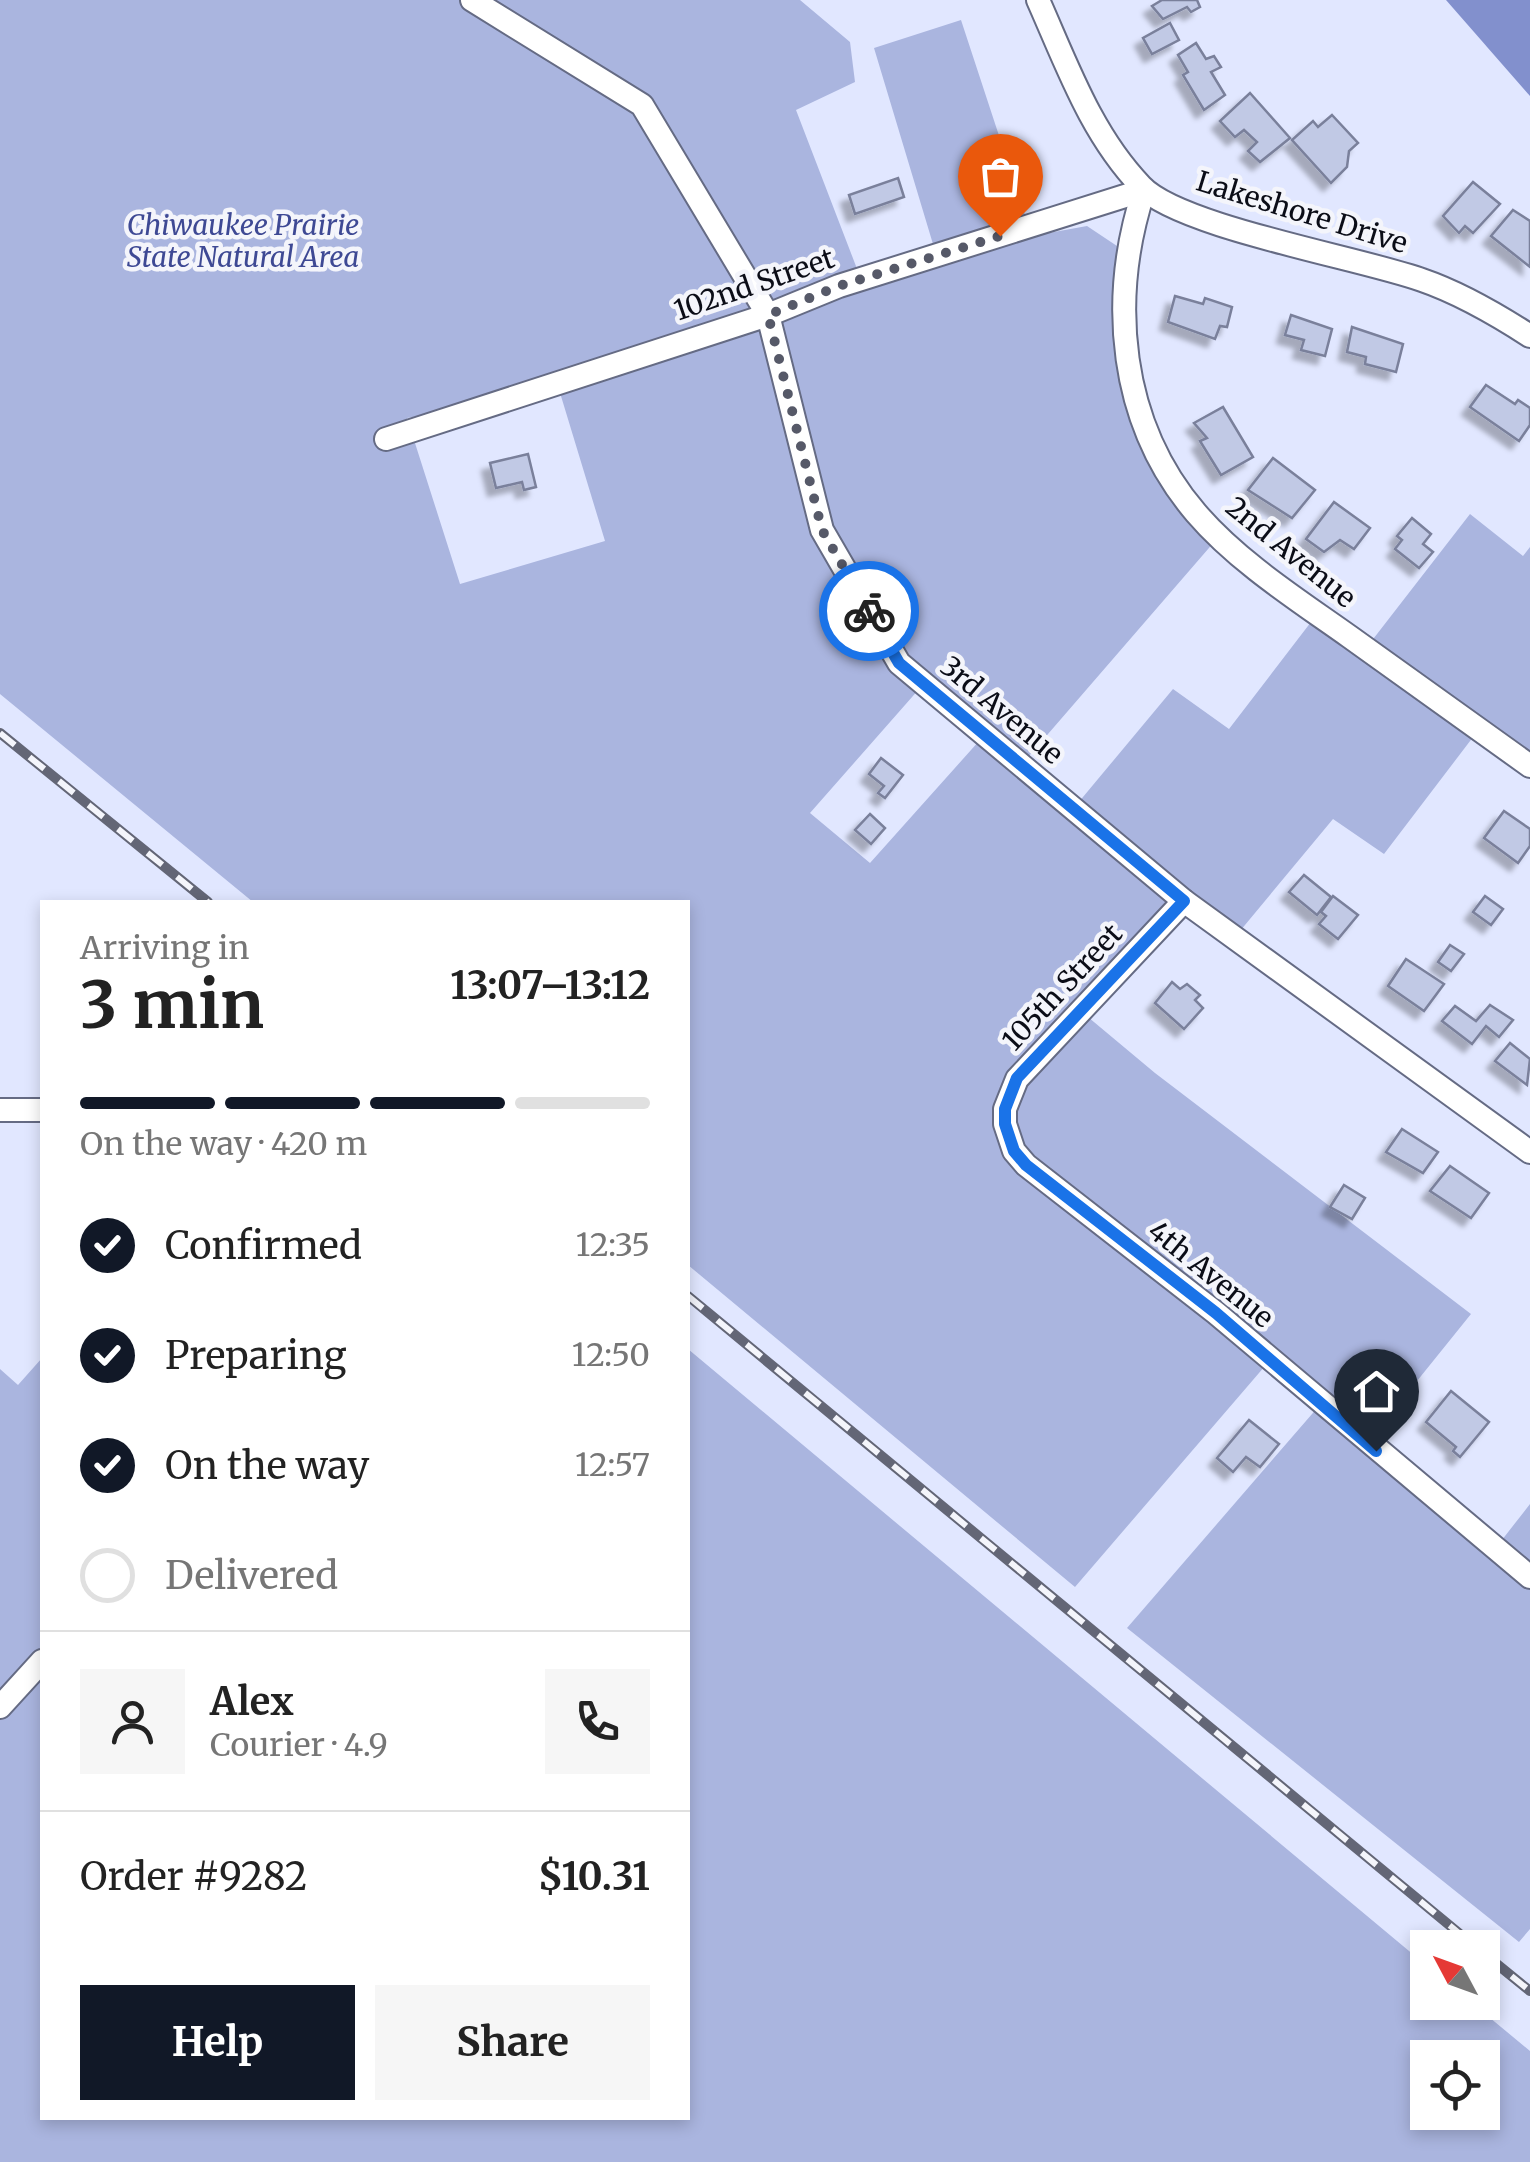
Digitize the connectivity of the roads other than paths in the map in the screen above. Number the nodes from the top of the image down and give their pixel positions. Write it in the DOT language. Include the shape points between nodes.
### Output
graph roads {
  1 [pos="472,0"];
  2 [pos="1038,0"];
  3 [pos="1144,190"];
  4 [pos="768,315"];
  5 [pos="1530,336"];
  6 [pos="386,439"];
  7 [pos="1530,766"];
  8 [pos="1184,901"];
  9 [pos="0,1110"];
  10 [pos="40,1110"];
  11 [pos="1005,1124"];
  12 [pos="1530,1152"];
  13 [pos="1530,1577"];
  14 [pos="40,1663"];
  15 [pos="0,1707"];
  1 -- 4 [label="street, 3rd Avenue" via="642,105"];
  2 -- 3 [label="street, Lakeshore Drive" via="1086,108"];
  3 -- 4 [label="street, 102nd Street" via="839,286"];
  3 -- 5 [label="street, Lakeshore Drive" via="1242,231 1422,280"];
  3 -- 7 [label="street, 2nd Avenue" via="1129,236 1128,362 1137,408 1177,489 1229,545 1296,598"];
  4 -- 6 [label="street, 102nd Street"];
  4 -- 8 [label="street, 3rd Avenue" via="822,530 899,663"];
  8 -- 11 [label="street, 105th Street" via="1017,1078"];
  8 -- 12 [label="street, 3rd Avenue"];
  9 -- 10 [label="street"];
  11 -- 13 [label="street, 4th Avenue" via="1014,1151 1043,1181 1216,1313"];
  14 -- 15 [label="street"];
}
